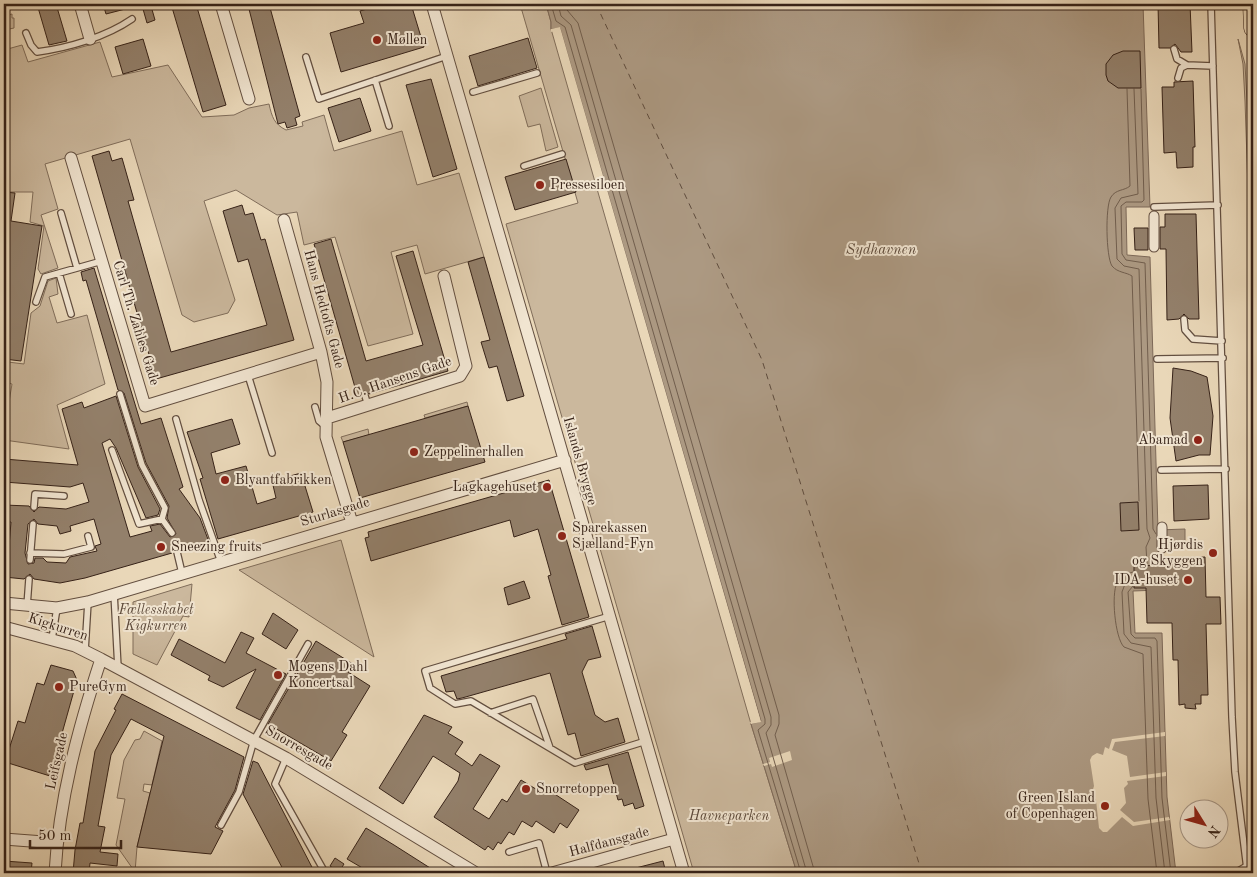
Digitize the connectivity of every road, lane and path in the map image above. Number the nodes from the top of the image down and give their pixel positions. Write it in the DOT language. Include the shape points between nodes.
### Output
graph roads {
  1 [pos="80,4"];
  2 [pos="432,4"];
  3 [pos="1211,4"];
  4 [pos="1252,4"];
  5 [pos="225,5"];
  6 [pos="132,19"];
  7 [pos="1253,28"];
  8 [pos="26,33"];
  9 [pos="90,38"];
  10 [pos="1174,49"];
  11 [pos="447,56"];
  12 [pos="306,57"];
  13 [pos="1187,65"];
  14 [pos="1213,66"];
  15 [pos="537,73"];
  16 [pos="1178,78"];
  17 [pos="374,80"];
  18 [pos="473,92"];
  19 [pos="249,99"];
  20 [pos="389,126"];
  21 [pos="562,154"];
  22 [pos="71,158"];
  23 [pos="524,166"];
  24 [pos="1218,205"];
  25 [pos="1154,212"];
  26 [pos="61,213"];
  27 [pos="284,220"];
  28 [pos="1154,247"];
  29 [pos="102,260"];
  30 [pos="77,268"];
  31 [pos="60,273"];
  32 [pos="444,276"];
  33 [pos="36,302"];
  34 [pos="72,314"];
  35 [pos="1184,319"];
  36 [pos="1222,341"];
  37 [pos="321,352"];
  38 [pos="1223,358"];
  39 [pos="1157,359"];
  40 [pos="248,375"];
  41 [pos="120,394"];
  42 [pos="315,407"];
  43 [pos="176,418"];
  44 [pos="327,423"];
  45 [pos="112,450"];
  46 [pos="272,453"];
  47 [pos="565,460"];
  48 [pos="1226,469"];
  49 [pos="1161,470"];
  50 [pos="64,496"];
  51 [pos="34,507"];
  52 [pos="162,519"];
  53 [pos="352,523"];
  54 [pos="33,524"];
  55 [pos="1162,527"];
  56 [pos="172,532"];
  57 [pos="88,536"];
  58 [pos="1162,548"];
  59 [pos="177,552"];
  60 [pos="30,553"];
  61 [pos="30,560"];
  62 [pos="221,562"];
  63 [pos="182,573"];
  64 [pos="29,579"];
  65 [pos="114,593"];
  66 [pos="88,602"];
  67 [pos="4,603"];
  68 [pos="27,606"];
  69 [pos="57,608"];
  70 [pos="610,616"];
  71 [pos="4,627"];
  72 [pos="52,639"];
  73 [pos="308,644"];
  74 [pos="86,651"];
  75 [pos="102,659"];
  76 [pos="118,668"];
  77 [pos="490,713"];
  78 [pos="254,740"];
  79 [pos="646,741"];
  80 [pos="550,748"];
  81 [pos="286,758"];
  82 [pos="221,825"];
  83 [pos="4,839"];
  84 [pos="674,839"];
  85 [pos="57,843"];
  86 [pos="509,852"];
  87 [pos="323,869"];
  88 [pos="1247,870"];
  89 [pos="55,873"];
  90 [pos="476,873"];
  91 [pos="548,873"];
  92 [pos="552,873"];
  93 [pos="684,873"];
  1 -- 9 [label="street"];
  2 -- 11 [label="street, Islands Brygge"];
  3 -- 14 [label="lane"];
  4 -- 7 [label="main road"];
  5 -- 19 [label="street"];
  6 -- 9 [label="lane" via="116,29"];
  8 -- 9 [label="lane" via="37,52"];
  10 -- 13 [label="lane" via="1176,59"];
  11 -- 17 [label="lane"];
  11 -- 47 [label="street, Islands Brygge"];
  12 -- 17 [label="lane" via="319,99"];
  13 -- 14 [label="lane"];
  13 -- 16 [label="lane" via="1181,68"];
  14 -- 24 [label="lane"];
  15 -- 18 [label="lane"];
  17 -- 20 [label="lane"];
  21 -- 23 [label="lane"];
  22 -- 29 [label="street, Carl Th. Zahles Gade"];
  24 -- 25 [label="lane"];
  24 -- 36 [label="lane"];
  25 -- 28 [label="street"];
  26 -- 30 [label="lane"];
  27 -- 37 [label="street, Hans Hedtofts Gade"];
  29 -- 30 [label="lane"];
  29 -- 40 [label="street, Carl Th. Zahles Gade" via="145,406"];
  30 -- 31 [label="lane"];
  31 -- 33 [label="lane" via="45,277"];
  31 -- 34 [label="lane"];
  32 -- 44 [label="street, H.C. Hansens Gade" via="466,366 460,376 366,400"];
  35 -- 36 [label="lane" via="1185,330 1193,339"];
  36 -- 38 [label="lane"];
  37 -- 40 [label="street, Carl Th. Zahles Gade"];
  37 -- 44 [label="street, Hans Hedtofts Gade" via="327,382"];
  38 -- 39 [label="lane"];
  38 -- 48 [label="lane"];
  40 -- 46 [label="lane"];
  41 -- 52 [label="lane" via="142,465 165,508"];
  42 -- 44 [label="lane" via="319,422"];
  43 -- 62 [label="lane" via="198,500"];
  44 -- 53 [label="street, Hans Hedtofts Gade" via="326,437"];
  45 -- 52 [label="lane" via="139,524"];
  47 -- 53 [label="street, Sturlasgade"];
  47 -- 70 [label="street, Islands Brygge"];
  48 -- 49 [label="lane"];
  48 -- 88 [label="lane" via="1232,717"];
  50 -- 51 [label="lane" via="36,494"];
  52 -- 56 [label="lane"];
  53 -- 62 [label="street, Sturlasgade"];
  54 -- 60 [label="lane"];
  55 -- 58 [label="street"];
  57 -- 60 [label="lane" via="91,547 64,554"];
  59 -- 63 [label="lane"];
  60 -- 61 [label="lane"];
  62 -- 63 [label="street, Sturlasgade"];
  63 -- 65 [label="street, Sturlasgade"];
  64 -- 68 [label="lane"];
  65 -- 66 [label="street, Kigkurren"];
  65 -- 76 [label="lane"];
  66 -- 69 [label="street, Kigkurren"];
  66 -- 74 [label="lane"];
  67 -- 68 [label="street, Kigkurren"];
  68 -- 69 [label="street, Kigkurren"];
  69 -- 72 [label="lane"];
  70 -- 77 [label="lane" via="424,671 430,688 455,704 471,701"];
  70 -- 79 [label="street, Islands Brygge"];
  71 -- 72 [label="street, Kigkurren"];
  72 -- 74 [label="street, Kigkurren"];
  73 -- 78 [label="lane"];
  74 -- 75 [label="street, Kigkurren"];
  75 -- 76 [label="street, Snorresgade"];
  75 -- 85 [label="street, Leifsgade" via="74,752"];
  76 -- 78 [label="street, Snorresgade"];
  77 -- 80 [label="lane"];
  77 -- 80 [label="lane" via="533,700"];
  78 -- 81 [label="street, Snorresgade"];
  78 -- 82 [label="lane" via="239,792"];
  79 -- 80 [label="lane" via="575,763"];
  79 -- 84 [label="street, Islands Brygge"];
  81 -- 87 [label="lane" via="275,784"];
  81 -- 90 [label="street, Snorresgade"];
  83 -- 85 [label="street"];
  84 -- 92 [label="street, Halfdansgade"];
  84 -- 93 [label="street, Islands Brygge"];
  85 -- 89 [label="street, Leifsgade"];
  86 -- 91 [label="lane" via="539,843"];
}
